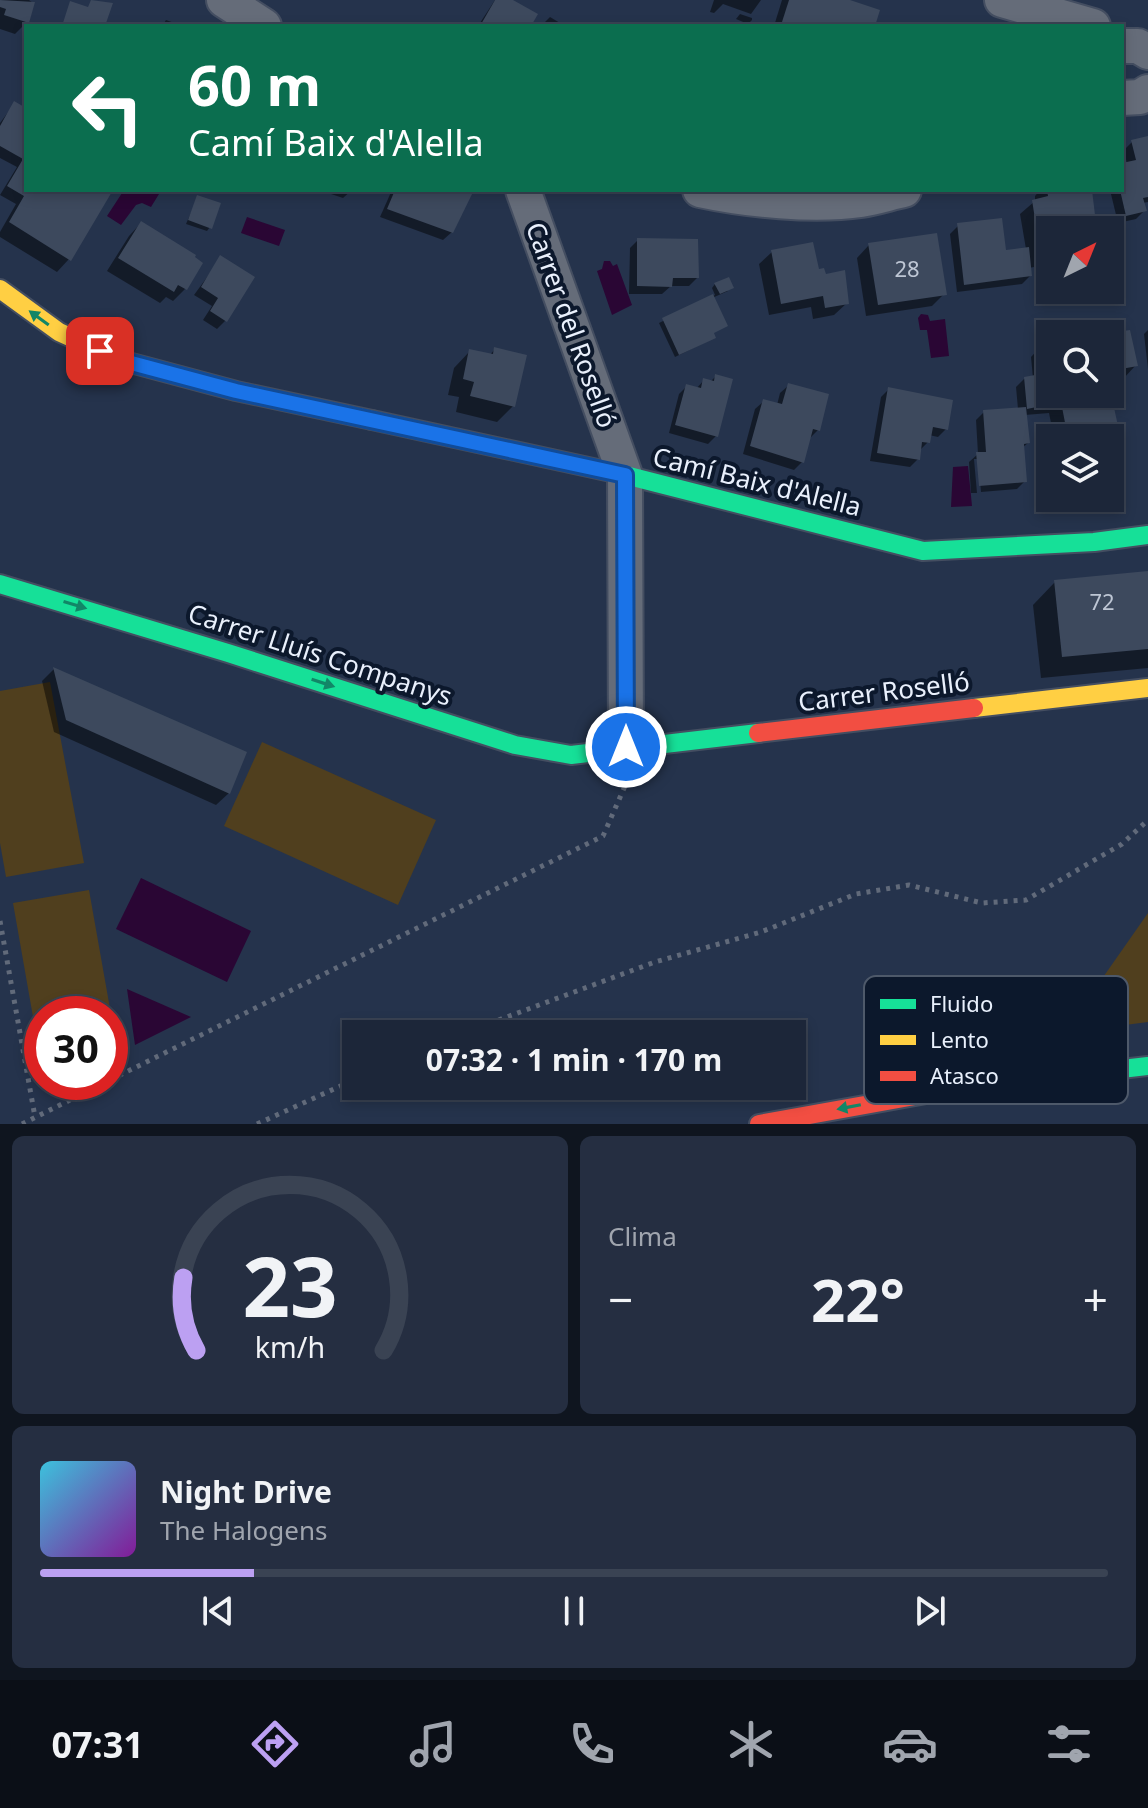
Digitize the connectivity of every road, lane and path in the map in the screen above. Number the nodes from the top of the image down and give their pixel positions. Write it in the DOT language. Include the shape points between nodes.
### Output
graph roads {
  1 [pos="224,0"];
  2 [pos="1030,12"];
  3 [pos="261,24"];
  4 [pos="1084,24"];
  5 [pos="524,192"];
  6 [pos="709,192"];
  7 [pos="895,192"];
  8 [pos="0,289"];
  9 [pos="625,475"];
  10 [pos="1148,535"];
  11 [pos="0,584"];
  12 [pos="1148,688"];
  13 [pos="626,747"];
  14 [pos="1148,820"];
  15 [pos="603,836"];
  16 [pos="0,921"];
  17 [pos="499,1020"];
  18 [pos="1148,1066"];
  19 [pos="1128,1068"];
  20 [pos="128,1071"];
  21 [pos="342,1085"];
  22 [pos="69,1100"];
  23 [pos="864,1103"];
  24 [pos="35,1117"];
  25 [pos="22,1124"];
  26 [pos="257,1124"];
  27 [pos="759,1124"];
  1 -- 3 [label="street"];
  2 -- 4 [label="street"];
  5 -- 9 [label="street, Carrer del Roselló"];
  6 -- 7 [label="street" via="795,201 861,200"];
  9 -- 8 [label="main road, Camí Baix d'Alella, one-way" via="236,391 120,360 59,332"];
  9 -- 10 [label="main road, Camí Baix d'Alella" via="923,551"];
  9 -- 13 [label="street, Carrer del Roselló"];
  11 -- 13 [label="main road, Carrer Lluís Companys, one-way" via="515,745 571,755"];
  12 -- 13 [label="main road, Carrer Roselló"];
  14 -- 17 [label="path" via="1122,844 1026,900 982,903 909,885 856,894 761,932 655,962"];
  15 -- 20 [label="path"];
  16 -- 24 [label="path"];
  18 -- 19 [label="main road, one-way"];
  21 -- 26 [label="path"];
  22 -- 24 [label="path"];
  23 -- 27 [label="main road, one-way"];
  24 -- 25 [label="path"];
}
